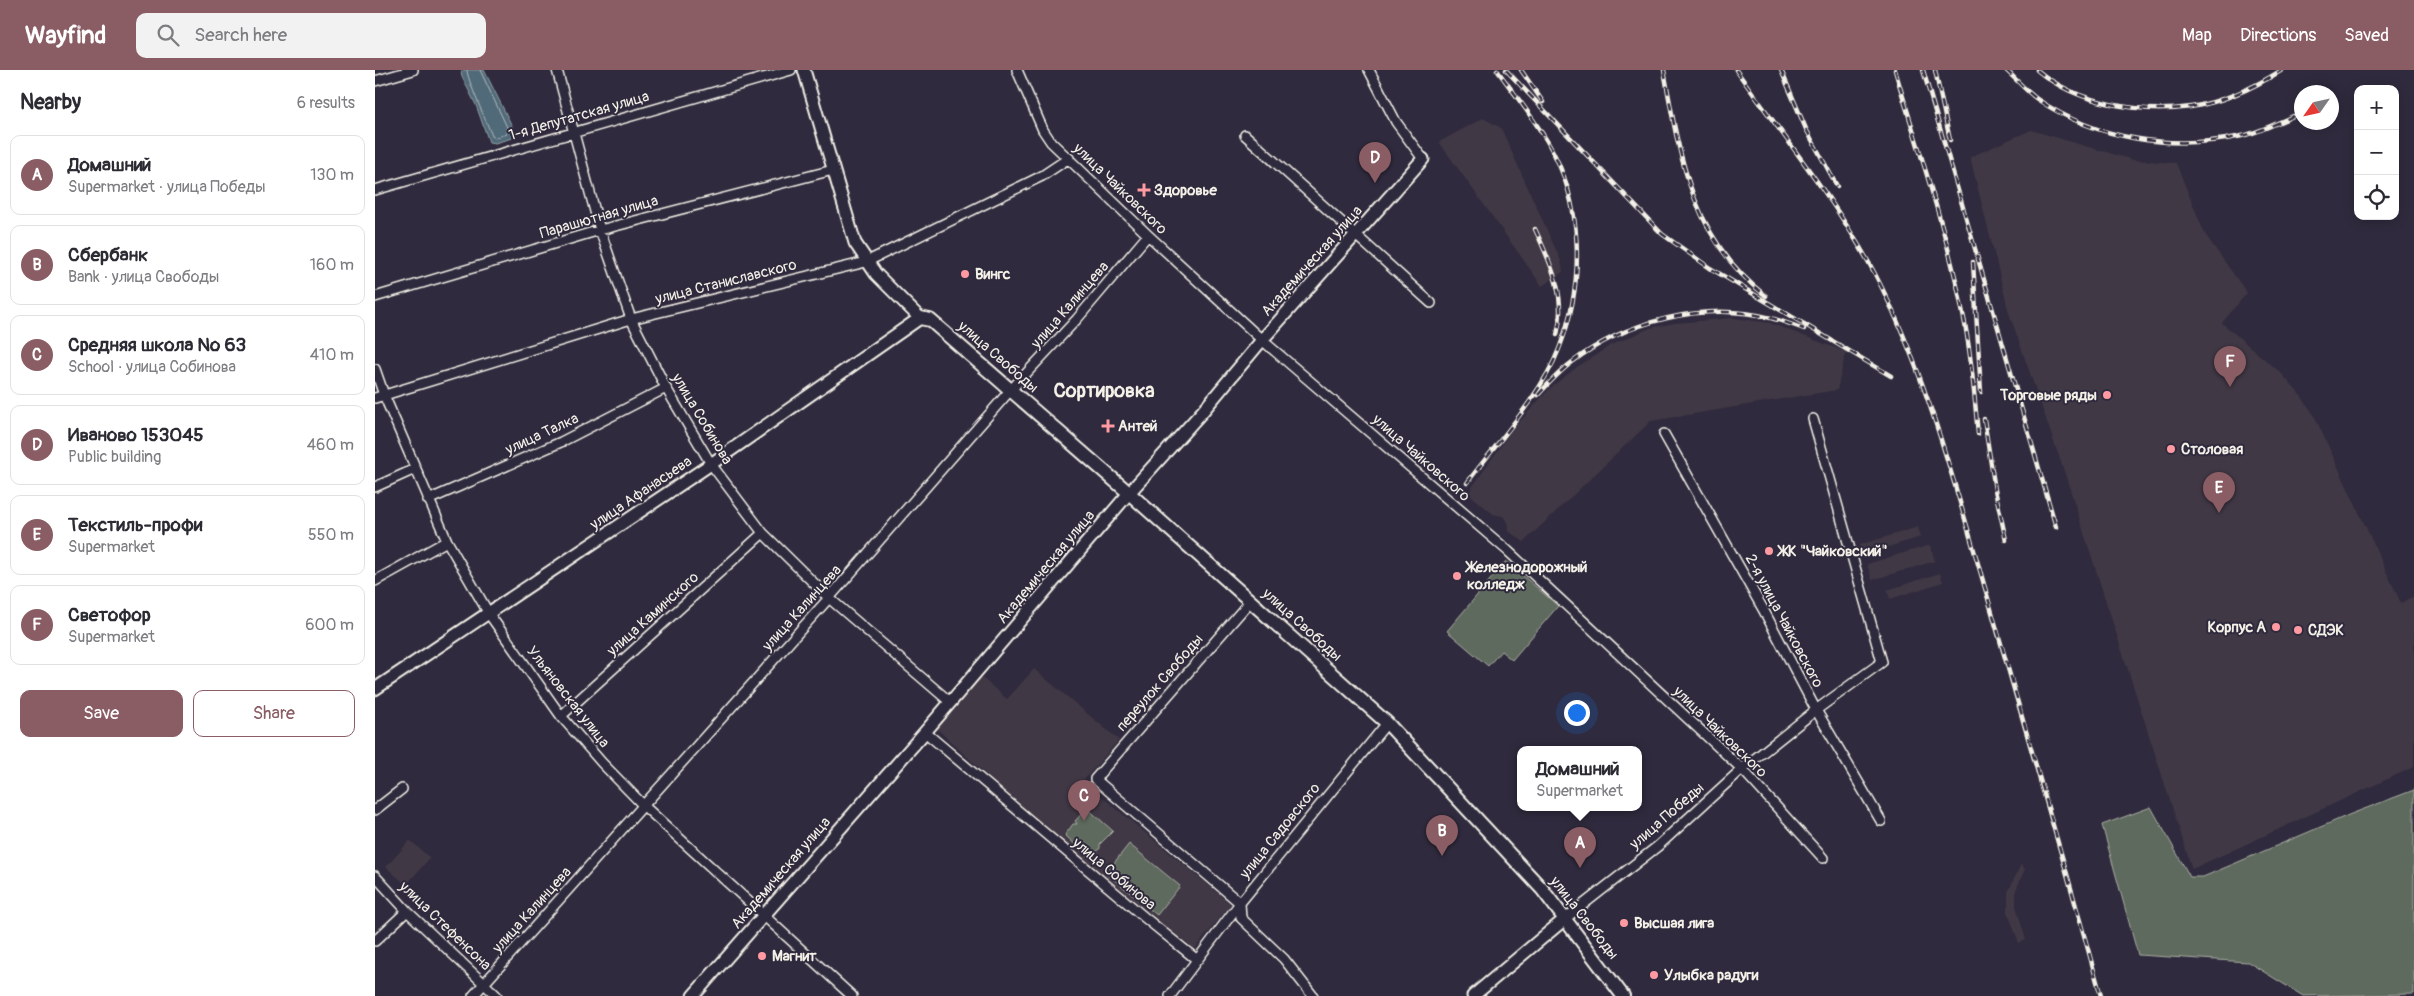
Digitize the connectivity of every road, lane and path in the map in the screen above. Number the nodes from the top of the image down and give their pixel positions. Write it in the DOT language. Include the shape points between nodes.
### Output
graph roads {
  1 [pos="413,70"];
  2 [pos="557,70"];
  3 [pos="791,70"];
  4 [pos="804,70"];
  5 [pos="1017,70"];
  6 [pos="1369,70"];
  7 [pos="375,81"];
  8 [pos="575,132"];
  9 [pos="1245,135"];
  10 [pos="1069,158"];
  11 [pos="1423,159"];
  12 [pos="833,170"];
  13 [pos="375,190"];
  14 [pos="600,230"];
  15 [pos="1148,235"];
  16 [pos="1355,236"];
  17 [pos="866,262"];
  18 [pos="375,297"];
  19 [pos="1431,303"];
  20 [pos="920,318"];
  21 [pos="631,319"];
  22 [pos="1262,340"];
  23 [pos="375,369"];
  24 [pos="666,388"];
  25 [pos="1009,392"];
  26 [pos="379,397"];
  27 [pos="1813,419"];
  28 [pos="1664,434"];
  29 [pos="711,464"];
  30 [pos="415,469"];
  31 [pos="375,487"];
  32 [pos="1126,496"];
  33 [pos="428,500"];
  34 [pos="763,533"];
  35 [pos="447,541"];
  36 [pos="375,581"];
  37 [pos="829,598"];
  38 [pos="1246,606"];
  39 [pos="489,614"];
  40 [pos="375,689"];
  41 [pos="950,702"];
  42 [pos="1816,710"];
  43 [pos="561,716"];
  44 [pos="1385,725"];
  45 [pos="925,732"];
  46 [pos="1743,769"];
  47 [pos="402,789"];
  48 [pos="644,806"];
  49 [pos="375,810"];
  50 [pos="1881,821"];
  51 [pos="1823,858"];
  52 [pos="375,876"];
  53 [pos="1240,903"];
  54 [pos="407,911"];
  55 [pos="764,915"];
  56 [pos="1563,920"];
  57 [pos="375,941"];
  58 [pos="1197,959"];
  59 [pos="485,983"];
  60 [pos="473,996"];
  61 [pos="497,996"];
  62 [pos="693,996"];
  63 [pos="852,996"];
  64 [pos="1170,996"];
  65 [pos="1313,996"];
  66 [pos="1473,996"];
  67 [pos="1614,996"];
  68 [pos="1623,996"];
  1 -- 7 [label="street"];
  2 -- 8 [label="street, улица Собинова"];
  3 -- 8 [label="street, 1-я Депутатская улица"];
  4 -- 12 [label="street, улица Свободы"];
  5 -- 10 [label="street, улица Чайковского" via="1043,130"];
  6 -- 11 [label="street" via="1396,122"];
  8 -- 13 [label="street, 1-я Депутатская улица"];
  8 -- 14 [label="street, улица Собинова"];
  9 -- 16 [label="street"];
  10 -- 15 [label="street, улица Чайковского"];
  10 -- 17 [label="street, улица Станиславского" via="1042,176"];
  11 -- 16 [label="street, Академическая улица"];
  12 -- 14 [label="street, Парашютная улица"];
  12 -- 17 [label="street, улица Свободы" via="855,243"];
  14 -- 18 [label="street, Парашютная улица"];
  14 -- 21 [label="street, улица Собинова"];
  15 -- 22 [label="street, улица Чайковского"];
  15 -- 25 [label="street, улица Калинцева" via="1077,319"];
  16 -- 19 [label="street"];
  16 -- 22 [label="street, Академическая улица"];
  17 -- 20 [label="street, улица Свободы"];
  17 -- 21 [label="street, улица Станиславского"];
  20 -- 25 [label="main road, улица Свободы"];
  20 -- 29 [label="street, улица Афанасьева"];
  21 -- 24 [label="street, улица Собинова"];
  21 -- 26 [label="street, улица Станиславского"];
  22 -- 32 [label="street, Академическая улица" via="1203,412"];
  22 -- 46 [label="street, улица Чайковского" via="1508,551"];
  23 -- 26 [label="street, Ульяновская улица"];
  24 -- 29 [label="street, улица Собинова"];
  24 -- 33 [label="street, улица Талка" via="561,442"];
  25 -- 32 [label="main road, улица Свободы"];
  25 -- 37 [label="street, улица Калинцева"];
  26 -- 30 [label="street, Ульяновская улица"];
  27 -- 42 [label="street, улица Победы" via="1882,662"];
  28 -- 42 [label="street, 2-я улица Чайковского" via="1763,608"];
  29 -- 34 [label="street, улица Собинова"];
  29 -- 39 [label="street, улица Афанасьева"];
  30 -- 31 [label="street"];
  30 -- 33 [label="street, Ульяновская улица"];
  32 -- 38 [label="main road, улица Свободы"];
  32 -- 41 [label="street, Академическая улица"];
  32 -- 44 [label="main road, улица Свободы"];
  33 -- 35 [label="street, Ульяновская улица"];
  34 -- 37 [label="street, улица Собинова"];
  34 -- 43 [label="street, улица Каминского"];
  35 -- 36 [label="street"];
  35 -- 39 [label="street, Ульяновская улица"];
  37 -- 41 [label="street, улица Собинова"];
  37 -- 48 [label="street, улица Калинцева"];
  38 -- 44 [label="main road, улица Свободы"];
  38 -- 53 [label="street, переулок Свободы" via="1095,779"];
  39 -- 40 [label="street, улица Афанасьева"];
  39 -- 43 [label="street, Ульяновская улица"];
  41 -- 45 [label="street, Академическая улица"];
  42 -- 46 [label="street, улица Победы"];
  42 -- 50 [label="street, 2-я улица Чайковского"];
  43 -- 48 [label="street, Ульяновская улица"];
  44 -- 53 [label="street, улица Садовского"];
  44 -- 56 [label="main road, улица Свободы" via="1542,889"];
  45 -- 55 [label="street, Академическая улица"];
  45 -- 58 [label="street, улица Собинова"];
  46 -- 51 [label="street, улица Чайковского"];
  46 -- 56 [label="street, улица Победы" via="1658,846"];
  47 -- 49 [label="street"];
  48 -- 55 [label="street, Ульяновская улица"];
  48 -- 59 [label="street, улица Калинцева"];
  52 -- 54 [label="street, улица Стефенсона"];
  53 -- 58 [label="street, улица Садовского"];
  53 -- 65 [label="street" via="1241,918 1284,958"];
  54 -- 57 [label="street"];
  54 -- 59 [label="street, улица Стефенсона"];
  55 -- 62 [label="street, Академическая улица"];
  55 -- 63 [label="street, Ульяновская улица"];
  56 -- 66 [label="street, улица Победы"];
  56 -- 67 [label="main road, улица Свободы"];
  56 -- 68 [label="main road, улица Свободы"];
  58 -- 64 [label="street, улица Садовского"];
  59 -- 60 [label="street, улица Калинцева"];
  59 -- 61 [label="street, улица Стефенсона"];
}
